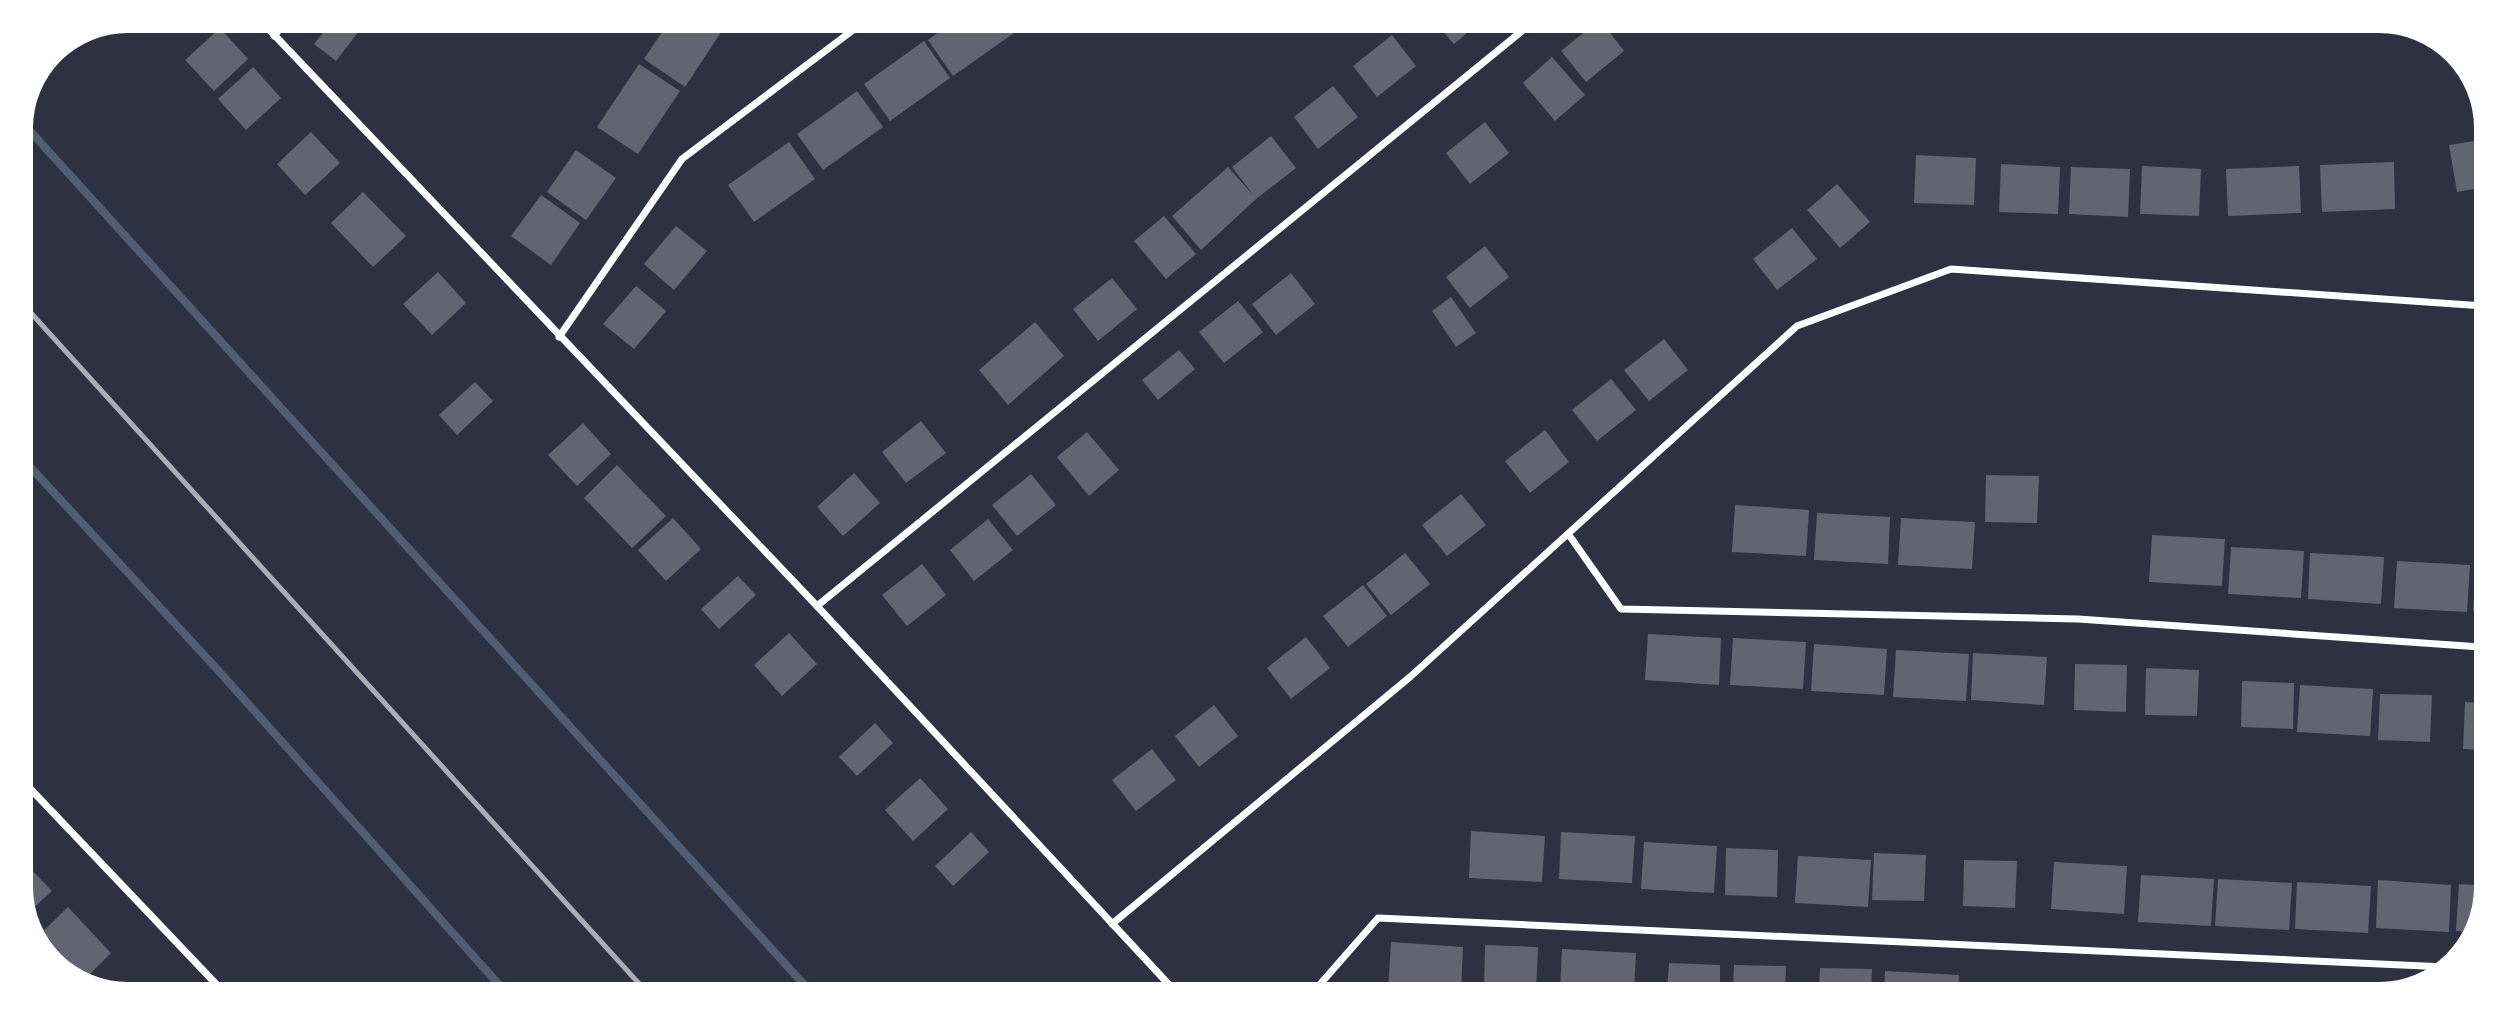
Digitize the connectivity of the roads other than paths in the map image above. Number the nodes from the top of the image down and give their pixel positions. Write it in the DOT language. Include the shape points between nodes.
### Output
graph roads {
  1 [pos="271,33"];
  2 [pos="277,33"];
  3 [pos="850,33"];
  4 [pos="1519,33"];
  5 [pos="274,37"];
  6 [pos="2474,305"];
  7 [pos="559,338"];
  8 [pos="1569,534"];
  9 [pos="817,606"];
  10 [pos="2474,647"];
  11 [pos="33,792"];
  12 [pos="1112,924"];
  13 [pos="2431,966"];
  14 [pos="214,982"];
  15 [pos="1166,982"];
  16 [pos="1322,982"];
  1 -- 5 [label="street"];
  2 -- 5 [label="street"];
  3 -- 7 [label="street" via="682,159"];
  4 -- 9 [label="street"];
  5 -- 7 [label="street"];
  6 -- 8 [label="street" via="1951,269 1797,326"];
  7 -- 9 [label="street"];
  8 -- 10 [label="street" via="1621,609 2078,619"];
  8 -- 12 [label="street" via="1410,677"];
  9 -- 12 [label="street"];
  11 -- 14 [label="street"];
  12 -- 15 [label="street"];
  13 -- 16 [label="street" via="1378,918"];
}
